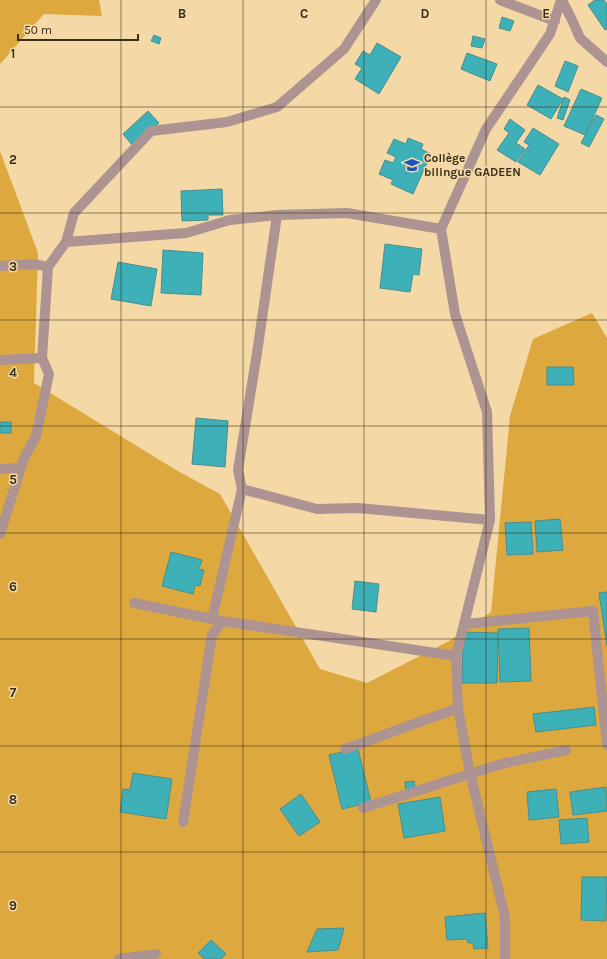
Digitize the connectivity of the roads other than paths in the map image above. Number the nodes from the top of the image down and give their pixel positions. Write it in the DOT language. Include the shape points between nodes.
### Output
graph roads {
  1 [pos="376,0"];
  2 [pos="500,0"];
  3 [pos="562,0"];
  4 [pos="555,21"];
  5 [pos="607,62"];
  6 [pos="278,215"];
  7 [pos="441,229"];
  8 [pos="66,242"];
  9 [pos="0,266"];
  10 [pos="48,267"];
  11 [pos="42,358"];
  12 [pos="0,360"];
  13 [pos="21,468"];
  14 [pos="0,469"];
  15 [pos="242,489"];
  16 [pos="490,520"];
  17 [pos="0,534"];
  18 [pos="134,603"];
  19 [pos="217,620"];
  20 [pos="465,624"];
  21 [pos="456,656"];
  22 [pos="458,708"];
  23 [pos="607,745"];
  24 [pos="345,749"];
  25 [pos="566,750"];
  26 [pos="470,773"];
  27 [pos="363,808"];
  28 [pos="184,822"];
  29 [pos="156,954"];
  30 [pos="119,959"];
  31 [pos="505,959"];
  1 -- 8 [label="street" via="344,49 278,107 227,122 152,131 74,213"];
  2 -- 4 [label="street"];
  3 -- 4 [label="street"];
  3 -- 5 [label="street" via="580,38"];
  4 -- 7 [label="street" via="550,34 486,129"];
  6 -- 7 [label="street" via="347,213"];
  6 -- 8 [label="street" via="230,220 186,233"];
  6 -- 15 [label="street" via="238,470"];
  7 -- 16 [label="street" via="455,314 487,412"];
  8 -- 10 [label="street"];
  9 -- 10 [label="street" via="34,264"];
  10 -- 11 [label="street"];
  11 -- 12 [label="street"];
  11 -- 13 [label="street" via="50,374 36,436"];
  13 -- 14 [label="street"];
  13 -- 17 [label="street"];
  15 -- 16 [label="street" via="317,509 358,508"];
  15 -- 19 [label="street"];
  16 -- 20 [label="street"];
  18 -- 19 [label="street"];
  19 -- 21 [label="street"];
  19 -- 28 [label="street" via="212,635"];
  20 -- 21 [label="street"];
  20 -- 23 [label="street" via="593,611"];
  21 -- 22 [label="street"];
  22 -- 24 [label="street"];
  22 -- 26 [label="street"];
  25 -- 26 [label="street"];
  26 -- 27 [label="street"];
  26 -- 31 [label="street" via="505,917"];
  29 -- 30 [label="street"];
}
